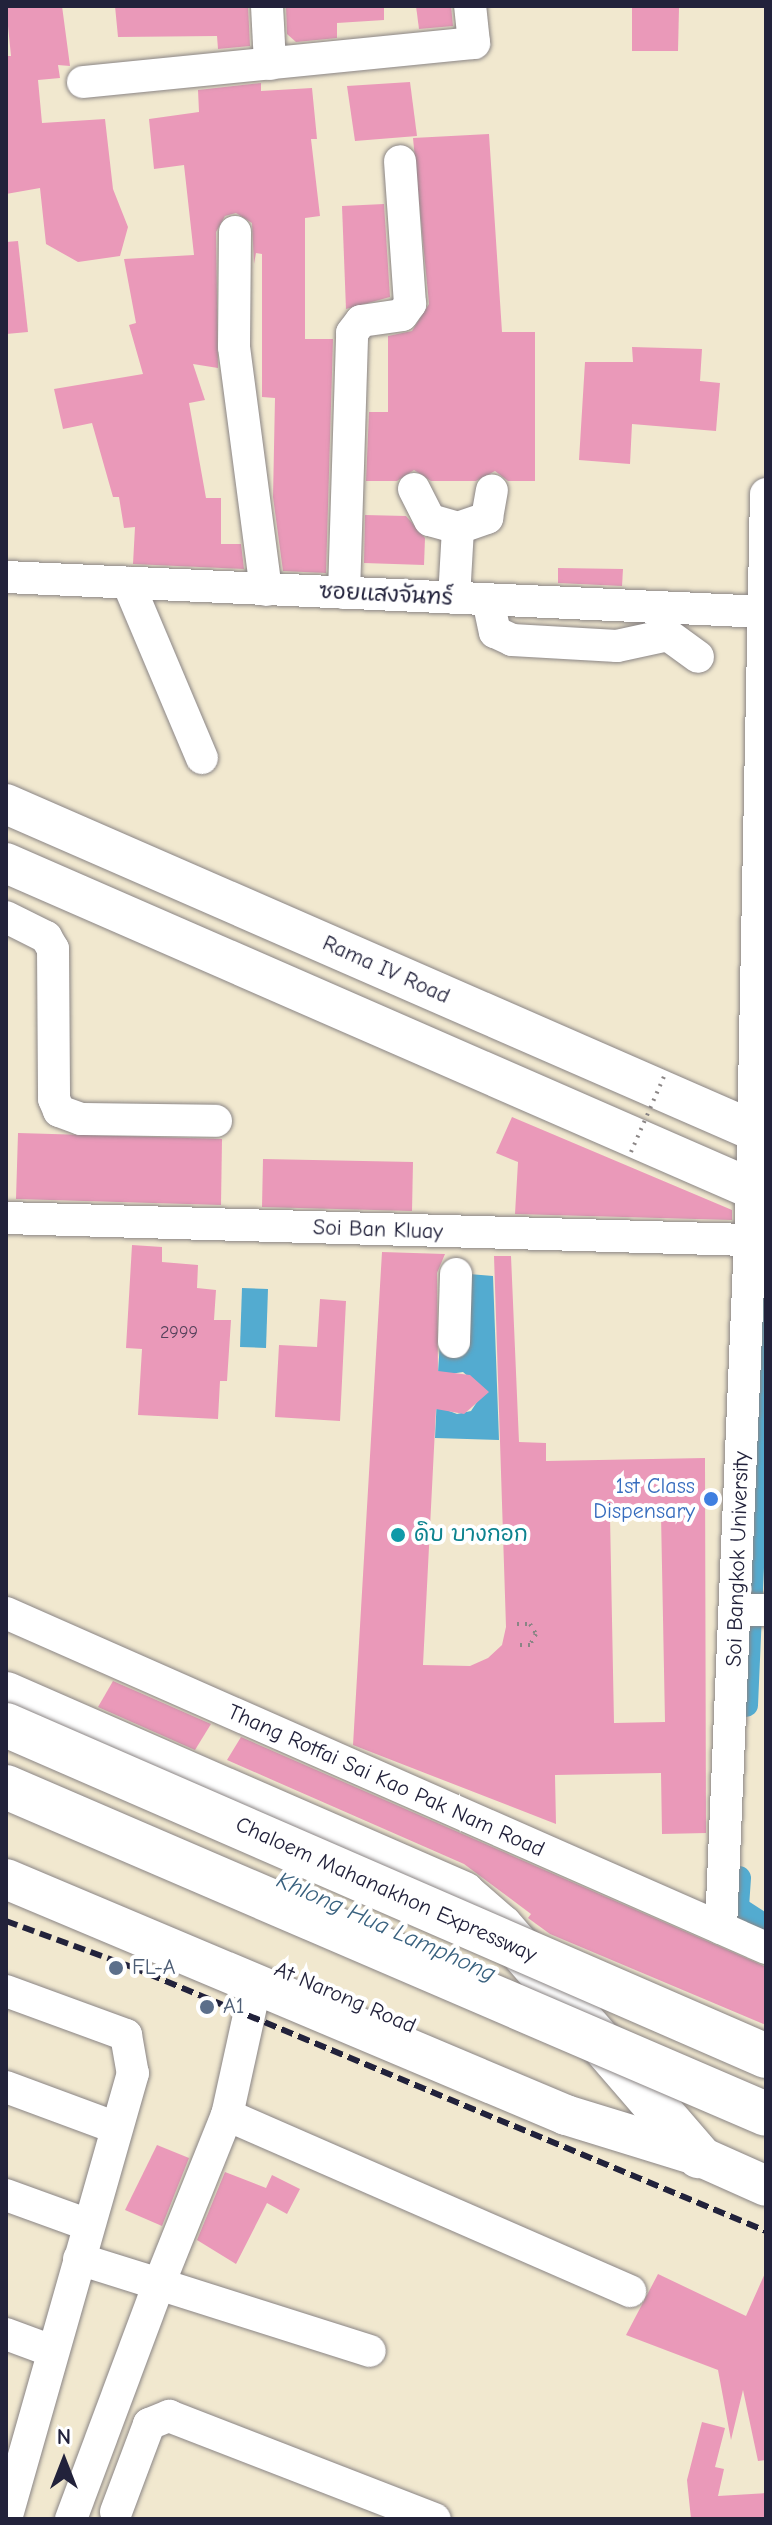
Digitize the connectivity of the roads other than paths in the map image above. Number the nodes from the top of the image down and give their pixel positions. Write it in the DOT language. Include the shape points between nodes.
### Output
graph roads {
  1 [pos="267,6"];
  2 [pos="470,6"];
  3 [pos="270,64"];
  4 [pos="83,82"];
  5 [pos="400,161"];
  6 [pos="235,232"];
  7 [pos="414,489"];
  8 [pos="492,490"];
  9 [pos="766,494"];
  10 [pos="458,528"];
  11 [pos="6,577"];
  12 [pos="128,583"];
  13 [pos="266,590"];
  14 [pos="344,593"];
  15 [pos="454,598"];
  16 [pos="488,600"];
  17 [pos="764,612"];
  18 [pos="698,657"];
  19 [pos="202,758"];
  20 [pos="6,804"];
  21 [pos="6,863"];
  22 [pos="6,922"];
  23 [pos="762,956"];
  24 [pos="216,1121"];
  25 [pos="760,1134"];
  26 [pos="759,1193"];
  27 [pos="6,1218"];
  28 [pos="749,1240"];
  29 [pos="457,1256"];
  30 [pos="454,1342"];
  31 [pos="753,1508"];
  32 [pos="751,1610"];
  33 [pos="6,1613"];
  34 [pos="6,1694"];
  35 [pos="6,1725"];
  36 [pos="6,1787"];
  37 [pos="6,1851"];
  38 [pos="6,1879"];
  39 [pos="721,1928"];
  40 [pos="766,1948"];
  41 [pos="255,1988"];
  42 [pos="6,1991"];
  43 [pos="766,2056"];
  44 [pos="6,2087"];
  45 [pos="766,2114"];
  46 [pos="227,2115"];
  47 [pos="117,2128"];
  48 [pos="690,2153"];
  49 [pos="766,2186"];
  50 [pos="6,2195"];
  51 [pos="89,2225"];
  52 [pos="79,2259"];
  53 [pos="159,2284"];
  54 [pos="630,2291"];
  55 [pos="6,2334"];
  56 [pos="52,2351"];
  57 [pos="370,2351"];
  58 [pos="10,2479"];
  59 [pos="124,2515"];
  60 [pos="6,2519"];
  61 [pos="71,2519"];
  62 [pos="83,2519"];
  63 [pos="435,2519"];
  1 -- 3 [label="street"];
  2 -- 3 [label="street" via="474,43"];
  3 -- 4 [label="street"];
  5 -- 14 [label="street" via="410,304 402,315 361,321 352,333"];
  6 -- 13 [label="street" via="234,347"];
  7 -- 10 [label="street" via="430,520"];
  8 -- 10 [label="street" via="487,518"];
  9 -- 17 [label="street, Soi Bangkok University"];
  10 -- 15 [label="street"];
  11 -- 12 [label="street, ซอยแสงจันทร์"];
  12 -- 13 [label="street, ซอยแสงจันทร์"];
  12 -- 19 [label="street"];
  13 -- 14 [label="street, ซอยแสงจันทร์"];
  14 -- 15 [label="street, ซอยแสงจันทร์"];
  15 -- 16 [label="street, ซอยแสงจันทร์"];
  16 -- 17 [label="street, ซอยแสงจันทร์"];
  16 -- 18 [label="street" via="495,632 512,640 617,646 668,635"];
  17 -- 23 [label="street, Soi Bangkok University"];
  20 -- 25 [label="main road, Rama IV Road"];
  21 -- 26 [label="main road"];
  22 -- 24 [label="street" via="46,937 53,949 54,1099 59,1111 81,1119"];
  23 -- 25 [label="street, Soi Bangkok University"];
  25 -- 26 [label="street, Soi Bangkok University"];
  26 -- 28 [label="street, Soi Bangkok University"];
  27 -- 29 [label="street, Soi Ban Kluay"];
  28 -- 29 [label="street, Soi Ban Kluay"];
  28 -- 31 [label="street, Soi Bangkok University"];
  29 -- 30 [label="street"];
  31 -- 32 [label="street, Soi Bangkok University"];
  32 -- 39 [label="street, Soi Bangkok University"];
  33 -- 39 [label="street, Thang Rotfai Sai Kao Pak Nam Road"];
  34 -- 48 [label="highway" via="463,1894 501,1927"];
  35 -- 43 [label="highway, Chaloem Mahanakhon Expressway, bridge"];
  36 -- 45 [label="highway, bridge"];
  37 -- 48 [label="main road, At Narong Road" via="619,2116"];
  38 -- 41 [label="main road, At Narong Road"];
  39 -- 40 [label="street, Thang Rotfai Sai Kao Pak Nam Road"];
  41 -- 46 [label="street"];
  41 -- 48 [label="main road, At Narong Road" via="566,2115"];
  42 -- 47 [label="street" via="126,2035 133,2073"];
  44 -- 47 [label="street"];
  46 -- 53 [label="street"];
  46 -- 54 [label="street"];
  47 -- 51 [label="street"];
  48 -- 49 [label="main road, At Narong Road"];
  50 -- 51 [label="street"];
  51 -- 52 [label="street"];
  52 -- 53 [label="street"];
  52 -- 56 [label="street"];
  53 -- 57 [label="street"];
  53 -- 61 [label="street"];
  55 -- 56 [label="street"];
  56 -- 58 [label="street"];
  58 -- 60 [label="street"];
  59 -- 62 [label="street"];
  59 -- 63 [label="street" via="149,2424 169,2416"];
}
